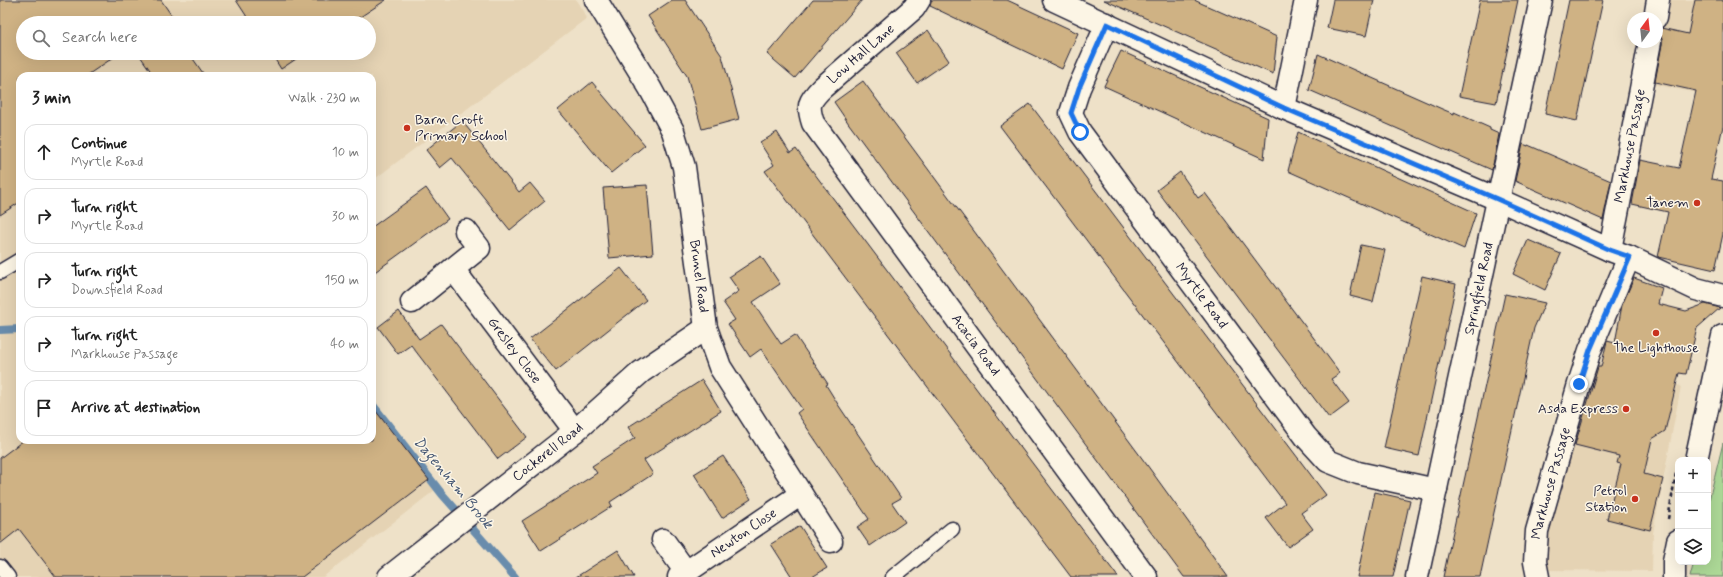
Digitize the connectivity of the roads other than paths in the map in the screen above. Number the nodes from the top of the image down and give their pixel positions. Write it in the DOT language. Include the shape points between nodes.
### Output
graph roads {
  1 [pos="596,0"];
  2 [pos="919,0"];
  3 [pos="1054,0"];
  4 [pos="1306,0"];
  5 [pos="1541,0"];
  6 [pos="1658,0"];
  7 [pos="1656,12"];
  8 [pos="1107,24"];
  9 [pos="1649,48"];
  10 [pos="1284,108"];
  11 [pos="809,111"];
  12 [pos="1497,199"];
  13 [pos="466,231"];
  14 [pos="1620,254"];
  15 [pos="16,262"];
  16 [pos="453,269"];
  17 [pos="0,272"];
  18 [pos="1723,296"];
  19 [pos="412,302"];
  20 [pos="706,328"];
  21 [pos="1723,336"];
  22 [pos="575,431"];
  23 [pos="1697,457"];
  24 [pos="1436,490"];
  25 [pos="800,494"];
  26 [pos="952,528"];
  27 [pos="663,540"];
  28 [pos="831,541"];
  29 [pos="1675,556"];
  30 [pos="0,567"];
  31 [pos="682,575"];
  32 [pos="8,577"];
  33 [pos="389,577"];
  34 [pos="893,577"];
  35 [pos="1146,577"];
  36 [pos="1417,577"];
  37 [pos="1538,577"];
  38 [pos="1674,577"];
  1 -- 20 [label="street, Brunel Road" via="673,131 684,167"];
  2 -- 11 [label="street, Low Hall Lane" via="914,8 822,88 811,100"];
  3 -- 8 [label="street"];
  4 -- 10 [label="street"];
  5 -- 12 [label="street, Springfield Road"];
  6 -- 7 [label="street"];
  8 -- 10 [label="street"];
  8 -- 24 [label="street, Myrtle Road" via="1071,113 1080,132 1306,438 1328,461 1358,473"];
  9 -- 14 [label="street, Markhouse Passage"];
  10 -- 12 [label="street"];
  11 -- 35 [label="street, Acacia Road" via="813,123"];
  12 -- 14 [label="street"];
  12 -- 24 [label="street, Springfield Road"];
  13 -- 16 [label="street" via="479,248"];
  14 -- 18 [label="street" via="1696,289"];
  14 -- 37 [label="street, Markhouse Passage" via="1537,531 1535,562"];
  15 -- 17 [label="lane"];
  16 -- 19 [label="street"];
  16 -- 22 [label="street, Gresley Close"];
  20 -- 22 [label="street, Cockerell Road" via="640,372"];
  20 -- 25 [label="street, Brunel Road" via="720,367"];
  21 -- 23 [label="street"];
  22 -- 33 [label="street, Cockerell Road"];
  24 -- 36 [label="street, Springfield Road"];
  25 -- 28 [label="street, Brunel Road"];
  25 -- 31 [label="street, Newton Close"];
  26 -- 34 [label="lane"];
  27 -- 31 [label="street, Newton Close"];
  29 -- 38 [label="street"];
  30 -- 32 [label="lane"];
}
